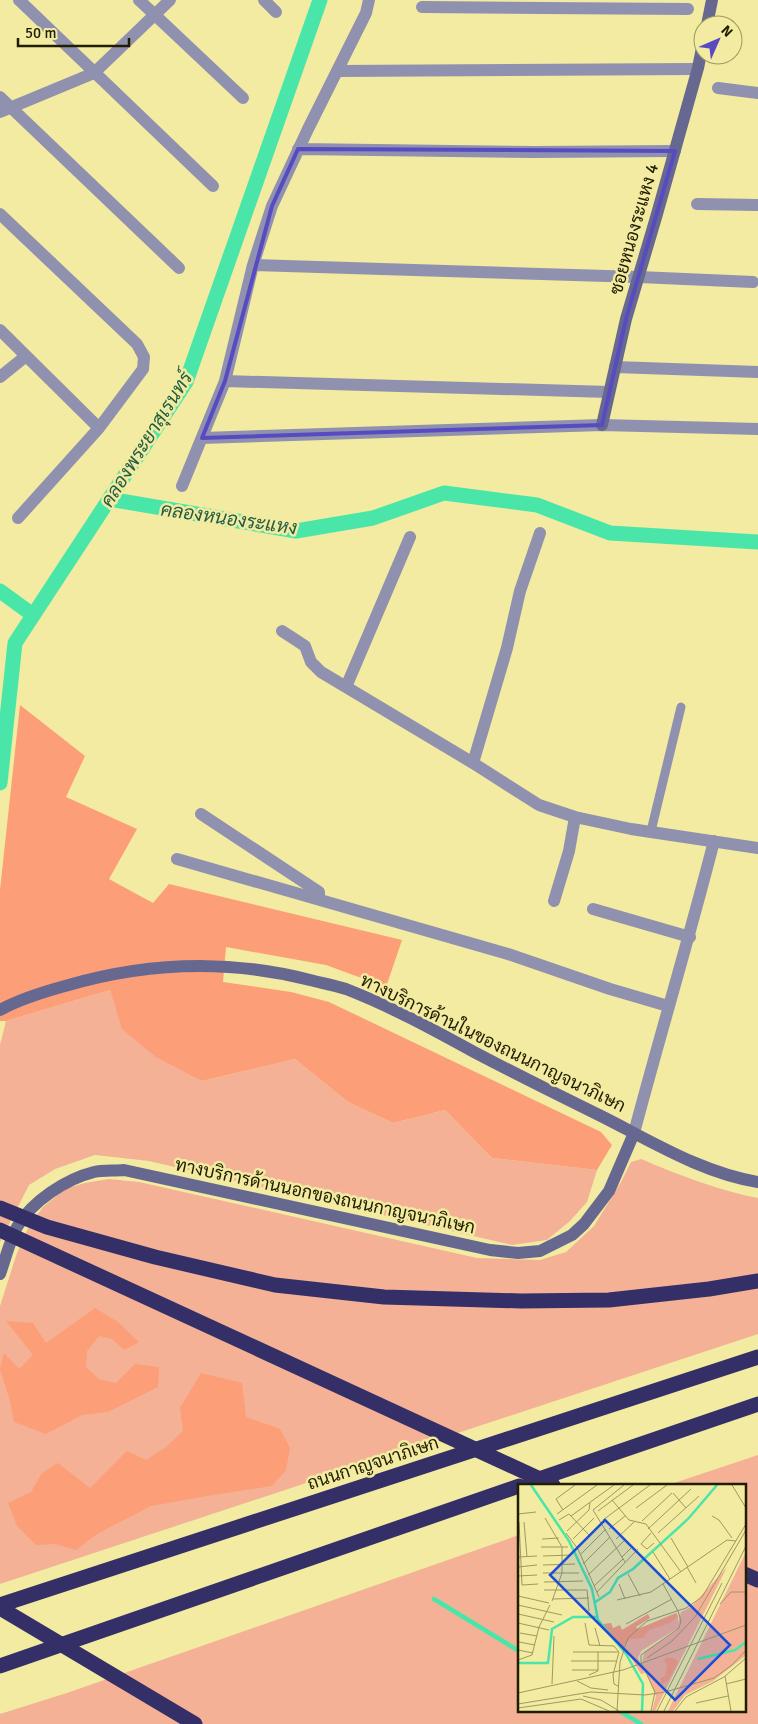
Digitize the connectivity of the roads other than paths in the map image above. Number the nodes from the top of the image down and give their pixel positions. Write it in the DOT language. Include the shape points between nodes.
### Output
graph roads {
  1 [pos="19,0"];
  2 [pos="139,0"];
  3 [pos="170,0"];
  4 [pos="264,0"];
  5 [pos="369,0"];
  6 [pos="712,0"];
  7 [pos="537,4"];
  8 [pos="422,7"];
  9 [pos="688,9"];
  10 [pos="276,12"];
  11 [pos="155,15"];
  12 [pos="709,15"];
  13 [pos="699,65"];
  14 [pos="698,69"];
  15 [pos="337,71"];
  16 [pos="94,73"];
  17 [pos="718,88"];
  18 [pos="758,93"];
  19 [pos="0,97"];
  20 [pos="243,98"];
  21 [pos="5,110"];
  22 [pos="298,149"];
  23 [pos="675,151"];
  24 [pos="213,186"];
  25 [pos="697,204"];
  26 [pos="758,205"];
  27 [pos="0,214"];
  28 [pos="253,265"];
  29 [pos="179,268"];
  30 [pos="639,277"];
  31 [pos="753,282"];
  32 [pos="0,330"];
  33 [pos="26,356"];
  34 [pos="615,367"];
  35 [pos="758,372"];
  36 [pos="0,377"];
  37 [pos="225,381"];
  38 [pos="609,392"];
  39 [pos="602,425"];
  40 [pos="99,428"];
  41 [pos="758,429"];
  42 [pos="202,438"];
  43 [pos="182,486"];
  44 [pos="18,518"];
  45 [pos="540,533"];
  46 [pos="410,537"];
  47 [pos="282,630"];
  48 [pos="346,687"];
  49 [pos="682,707"];
  50 [pos="473,763"];
  51 [pos="201,814"];
  52 [pos="575,817"];
  53 [pos="651,831"];
  54 [pos="714,841"];
  55 [pos="758,848"];
  56 [pos="177,859"];
  57 [pos="317,896"];
  58 [pos="554,901"];
  59 [pos="593,909"];
  60 [pos="690,937"];
  61 [pos="669,1003"];
  62 [pos="0,1010"];
  63 [pos="634,1133"];
  64 [pos="758,1182"];
  65 [pos="0,1208"];
  66 [pos="0,1230"];
  67 [pos="0,1274"];
  68 [pos="758,1281"];
  69 [pos="758,1357"];
  70 [pos="758,1404"];
  71 [pos="758,1410"];
  72 [pos="719,1416"];
  73 [pos="523,1484"];
  74 [pos="551,1484"];
  75 [pos="518,1486"];
  76 [pos="746,1575"];
  77 [pos="758,1580"];
  78 [pos="0,1606"];
  79 [pos="0,1666"];
  80 [pos="195,1724"];
  1 -- 16 [label="street"];
  2 -- 11 [label="street"];
  3 -- 11 [label="street"];
  4 -- 10 [label="street"];
  5 -- 15 [label="street" via="366,13"];
  6 -- 12 [label="main road"];
  7 -- 8 [label="street"];
  7 -- 9 [label="street"];
  11 -- 16 [label="street"];
  11 -- 20 [label="street"];
  13 -- 14 [label="main road, ซอยหนองระแหง 4"];
  14 -- 15 [label="street"];
  14 -- 23 [label="main road, ซอยหนองระแหง 4"];
  15 -- 22 [label="street"];
  16 -- 21 [label="street"];
  16 -- 24 [label="street"];
  17 -- 18 [label="street"];
  19 -- 21 [label="street"];
  21 -- 29 [label="street"];
  22 -- 23 [label="street"];
  22 -- 28 [label="street" via="272,206"];
  23 -- 30 [label="main road, ซอยหนองระแหง 4"];
  25 -- 26 [label="street"];
  27 -- 40 [label="street" via="137,344 144,357 143,369"];
  28 -- 30 [label="street"];
  28 -- 37 [label="street"];
  30 -- 31 [label="street"];
  30 -- 34 [label="main road, ซอยหนองระแหง 4"];
  32 -- 33 [label="street"];
  33 -- 36 [label="street"];
  33 -- 40 [label="street"];
  34 -- 35 [label="street"];
  34 -- 38 [label="main road, ซอยหนองระแหง 4"];
  37 -- 38 [label="street"];
  37 -- 42 [label="street"];
  38 -- 39 [label="main road, ซอยหนองระแหง 4"];
  39 -- 41 [label="street"];
  39 -- 42 [label="street"];
  40 -- 44 [label="street"];
  42 -- 43 [label="street"];
  45 -- 50 [label="street" via="520,591"];
  46 -- 48 [label="street"];
  47 -- 48 [label="street" via="305,646 311,662 321,672"];
  48 -- 50 [label="street"];
  49 -- 53 [label="lane"];
  50 -- 52 [label="street" via="539,805"];
  51 -- 57 [label="street"];
  52 -- 53 [label="street"];
  52 -- 58 [label="street"];
  53 -- 54 [label="street"];
  54 -- 55 [label="street"];
  54 -- 60 [label="street"];
  56 -- 57 [label="street" via="306,897"];
  57 -- 61 [label="street" via="510,947"];
  59 -- 60 [label="street"];
  60 -- 61 [label="street"];
  61 -- 63 [label="street"];
  62 -- 63 [label="main road, ทางบริการด้านในของถนนกาญจนาภิเษก" via="102,975 175,966 256,968 344,988 390,1007"];
  63 -- 64 [label="main road, ทางบริการด้านในของถนนกาญจนาภิเษก" via="700,1165"];
  63 -- 67 [label="main road, ทางบริการด้านนอกของถนนกาญจนาภิเษก" via="609,1191 584,1224 540,1251 490,1250 124,1170 74,1178 53,1191 17,1227"];
  65 -- 68 [label="highway, bridge" via="47,1227 275,1285 384,1297 609,1300"];
  66 -- 74 [label="highway, bridge"];
  69 -- 78 [label="highway, ถนนกาญจนาภิเษก"];
  70 -- 72 [label="highway"];
  71 -- 72 [label="highway"];
  72 -- 73 [label="highway"];
  75 -- 79 [label="highway"];
  76 -- 77 [label="highway"];
  78 -- 80 [label="highway, bridge"];
}
